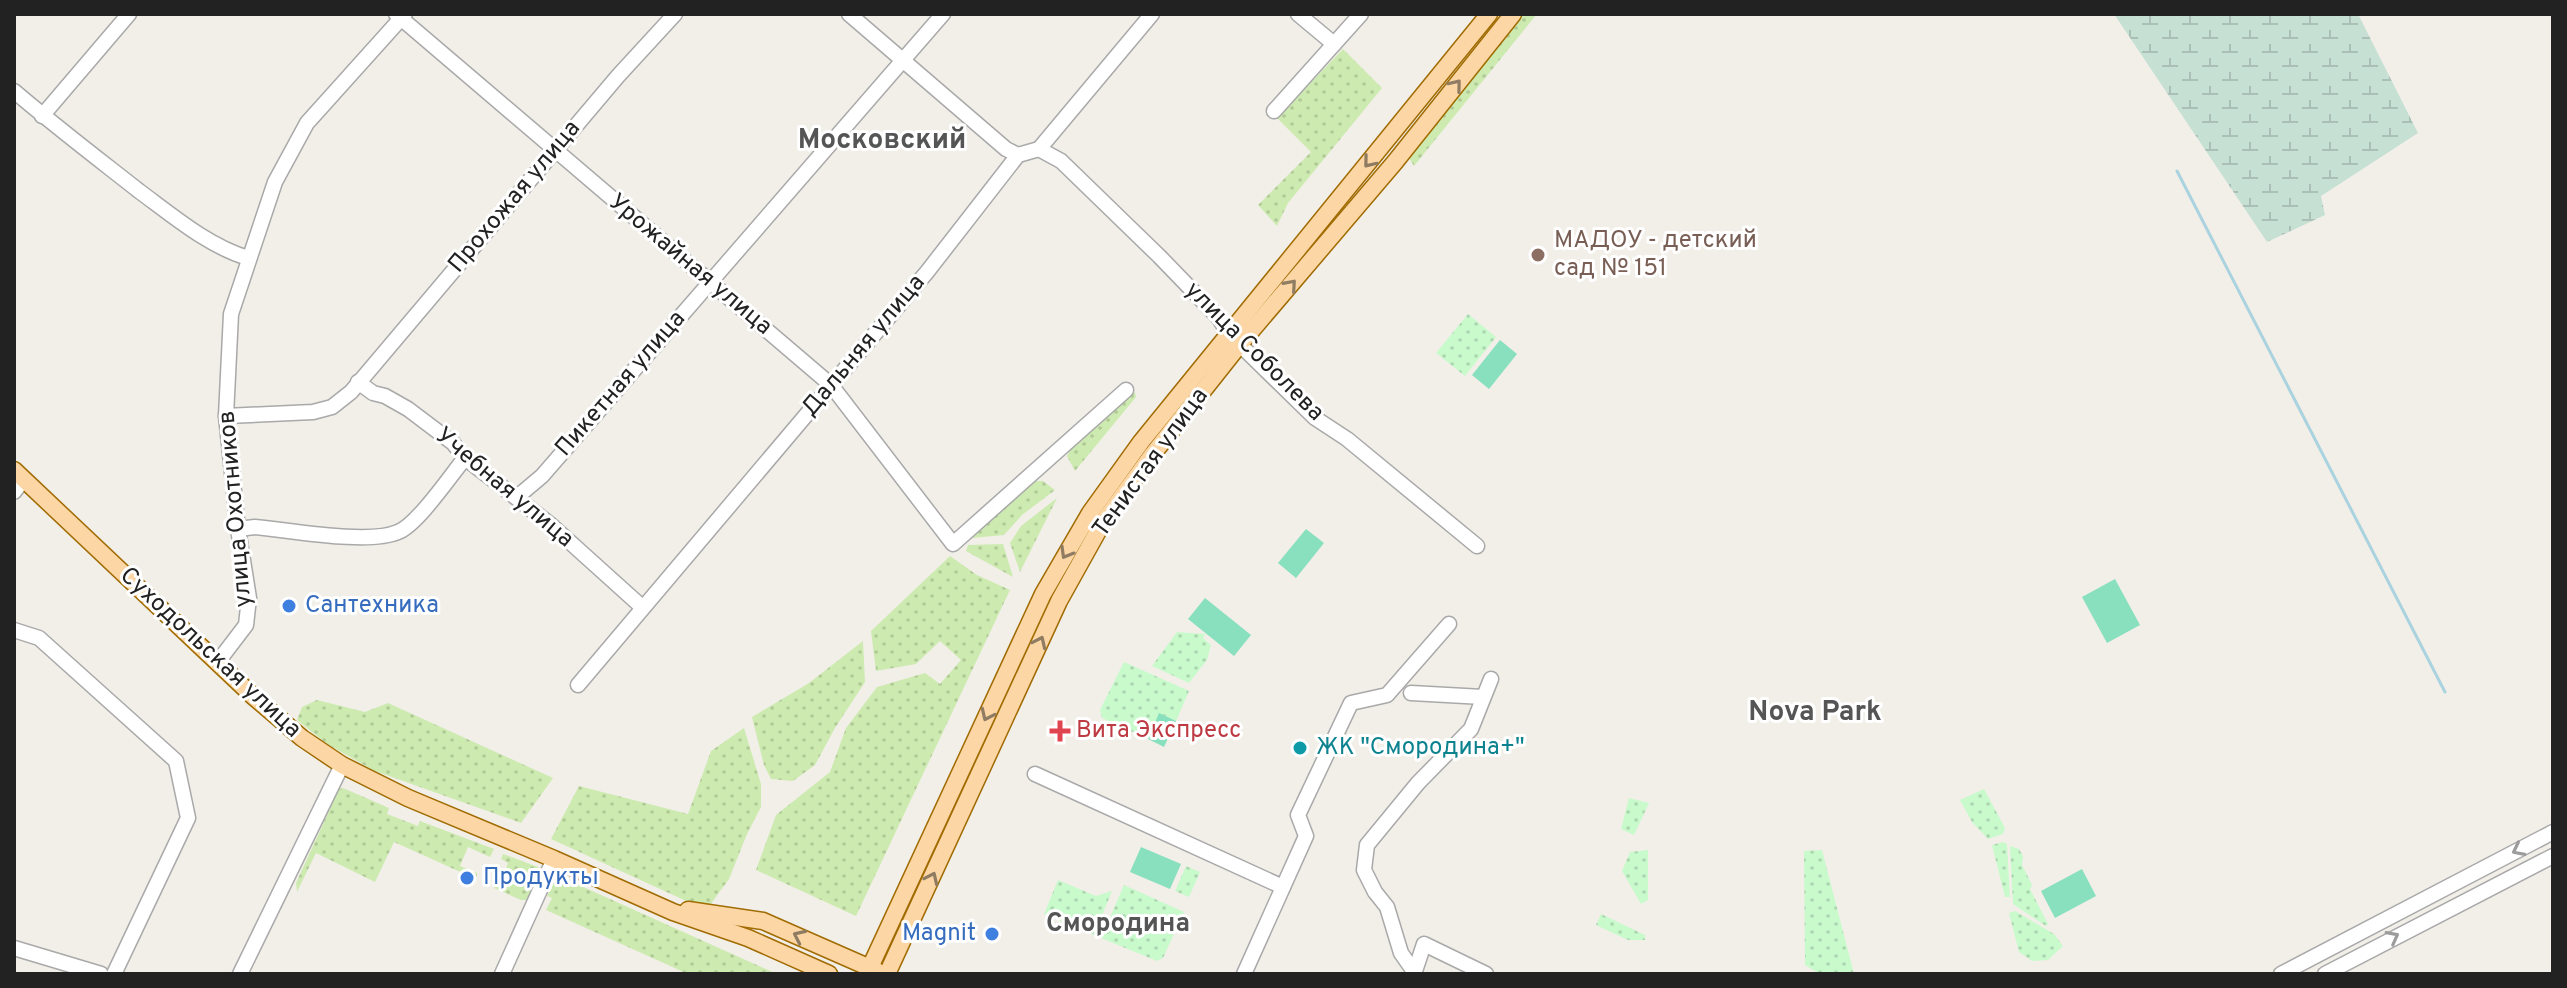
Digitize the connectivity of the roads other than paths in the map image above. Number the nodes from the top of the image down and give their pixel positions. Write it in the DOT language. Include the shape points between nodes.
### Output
graph roads {
  1 [pos="129,14"];
  2 [pos="675,14"];
  3 [pos="849,14"];
  4 [pos="943,14"];
  5 [pos="1152,14"];
  6 [pos="1298,14"];
  7 [pos="1361,14"];
  8 [pos="1489,14"];
  9 [pos="1513,14"];
  10 [pos="401,15"];
  11 [pos="1334,44"];
  12 [pos="903,60"];
  13 [pos="14,91"];
  14 [pos="1274,111"];
  15 [pos="42,116"];
  16 [pos="1039,149"];
  17 [pos="555,151"];
  18 [pos="1018,155"];
  19 [pos="248,258"];
  20 [pos="709,281"];
  21 [pos="1235,339"];
  22 [pos="358,382"];
  23 [pos="831,385"];
  24 [pos="1126,390"];
  25 [pos="226,416"];
  26 [pos="465,458"];
  27 [pos="17,481"];
  28 [pos="517,497"];
  29 [pos="238,529"];
  30 [pos="1477,546"];
  31 [pos="642,607"];
  32 [pos="1449,624"];
  33 [pos="14,630"];
  34 [pos="217,663"];
  35 [pos="1491,679"];
  36 [pos="578,685"];
  37 [pos="1411,693"];
  38 [pos="1483,697"];
  39 [pos="342,765"];
  40 [pos="1035,774"];
  41 [pos="2553,832"];
  42 [pos="2553,856"];
  43 [pos="554,859"];
  44 [pos="1283,887"];
  45 [pos="648,899"];
  46 [pos="2336,946"];
  47 [pos="14,948"];
  48 [pos="2342,965"];
  49 [pos="876,972"];
  50 [pos="1415,973"];
  51 [pos="101,974"];
  52 [pos="114,974"];
  53 [pos="240,974"];
  54 [pos="502,974"];
  55 [pos="829,974"];
  56 [pos="1244,974"];
  57 [pos="1486,974"];
  58 [pos="2281,974"];
  59 [pos="2325,974"];
  1 -- 15 [label="street"];
  2 -- 17 [label="street, Прохожая улица"];
  3 -- 12 [label="street"];
  4 -- 12 [label="street, Пикетная улица"];
  5 -- 16 [label="street"];
  6 -- 11 [label="street"];
  7 -- 11 [label="street"];
  8 -- 21 [label="main road, Тенистая улица, one-way"];
  21 -- 9 [label="main road, Тенистая улица, one-way" via="1395,162"];
  10 -- 17 [label="street, Урожайная улица"];
  10 -- 19 [label="street, улица Охотников" via="307,123 275,182"];
  11 -- 14 [label="street"];
  12 -- 18 [label="street"];
  12 -- 20 [label="street, Пикетная улица"];
  13 -- 15 [label="street"];
  15 -- 19 [label="street" via="165,211 229,253"];
  16 -- 18 [label="street"];
  16 -- 21 [label="street, улица Соболева" via="1061,161"];
  17 -- 20 [label="street, Урожайная улица"];
  17 -- 22 [label="street, Прохожая улица"];
  18 -- 23 [label="street, Дальняя улица"];
  19 -- 25 [label="street, улица Охотников" via="231,314"];
  20 -- 23 [label="street, Урожайная улица"];
  20 -- 28 [label="street, Пикетная улица" via="542,476"];
  21 -- 30 [label="street, улица Соболева" via="1315,418"];
  21 -- 49 [label="main road, Тенистая улица" via="1103,522"];
  22 -- 25 [label="street, Прохожая улица" via="332,407 313,412"];
  22 -- 26 [label="street, Учебная улица" via="408,409"];
  23 -- 24 [label="street, Урожайная улица" via="953,544"];
  23 -- 31 [label="street, Дальняя улица"];
  25 -- 29 [label="street, улица Охотников"];
  26 -- 28 [label="street, Учебная улица"];
  26 -- 29 [label="street" via="411,524 398,532 370,537"];
  27 -- 34 [label="main road, Суходольская улица"];
  28 -- 31 [label="street, Учебная улица"];
  29 -- 34 [label="street, улица Охотников" via="249,598 246,625"];
  31 -- 36 [label="street, Дальняя улица"];
  32 -- 44 [label="street" via="1387,695 1351,703 1298,815 1306,836"];
  33 -- 52 [label="street" via="39,638 176,761 188,818"];
  34 -- 39 [label="main road, Суходольская улица" via="302,738"];
  35 -- 38 [label="street"];
  37 -- 38 [label="street"];
  38 -- 50 [label="street" via="1471,729 1367,845 1364,870 1387,907 1401,953"];
  39 -- 43 [label="main road, Суходольская улица"];
  39 -- 53 [label="street"];
  40 -- 44 [label="street"];
  41 -- 46 [label="street, one-way"];
  48 -- 42 [label="street, one-way"];
  43 -- 45 [label="main road, Суходольская улица"];
  43 -- 54 [label="street"];
  44 -- 56 [label="street"];
  49 -- 45 [label="main road, Суходольская улица, one-way" via="763,921"];
  45 -- 55 [label="main road, Суходольская улица"];
  46 -- 48 [label="street" via="2332,959"];
  46 -- 58 [label="street"];
  47 -- 51 [label="street"];
  48 -- 59 [label="street"];
  50 -- 57 [label="street" via="1424,944"];
}
